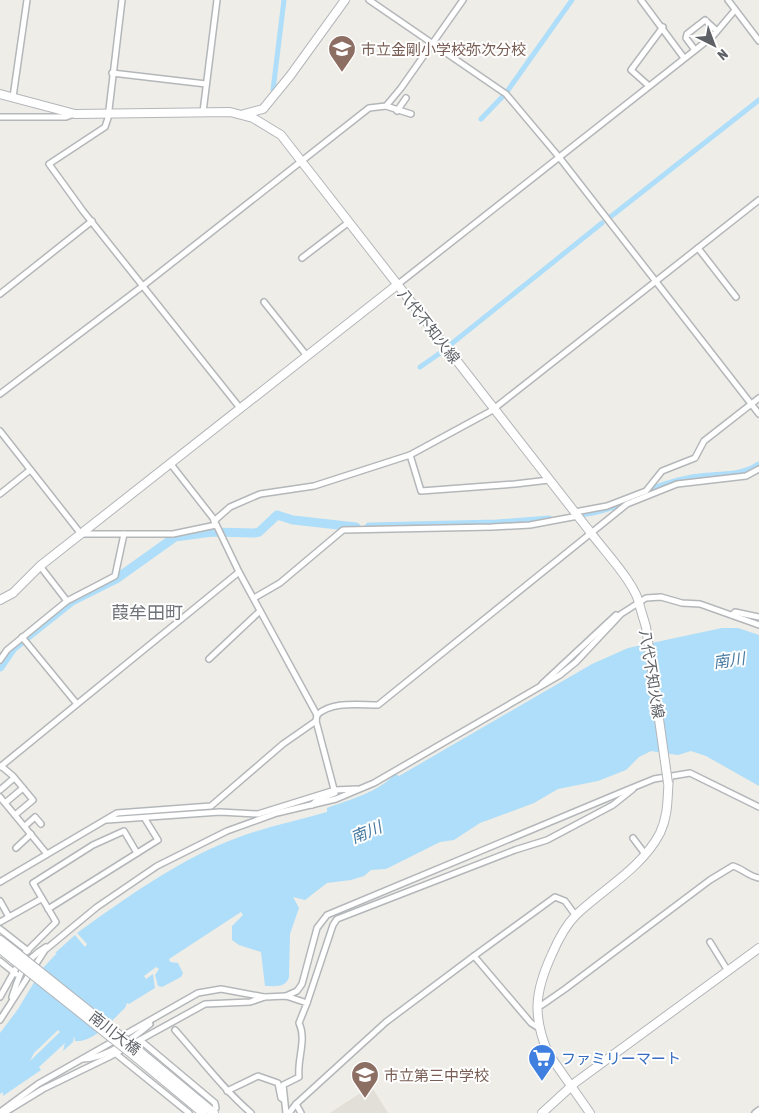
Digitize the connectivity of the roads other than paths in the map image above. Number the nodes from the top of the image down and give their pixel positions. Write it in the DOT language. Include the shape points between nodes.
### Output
graph roads {
  1 [pos="27,0"];
  2 [pos="122,0"];
  3 [pos="217,0"];
  4 [pos="345,0"];
  5 [pos="369,0"];
  6 [pos="463,0"];
  7 [pos="641,0"];
  8 [pos="728,0"];
  9 [pos="736,10"];
  10 [pos="663,26"];
  11 [pos="717,31"];
  12 [pos="759,41"];
  13 [pos="432,43"];
  14 [pos="695,50"];
  15 [pos="684,58"];
  16 [pos="112,73"];
  17 [pos="206,84"];
  18 [pos="649,86"];
  19 [pos="0,94"];
  20 [pos="13,97"];
  21 [pos="406,98"];
  22 [pos="386,106"];
  23 [pos="263,109"];
  24 [pos="397,111"];
  25 [pos="203,112"];
  26 [pos="75,114"];
  27 [pos="107,114"];
  28 [pos="242,114"];
  29 [pos="411,114"];
  30 [pos="0,119"];
  31 [pos="270,127"];
  32 [pos="559,157"];
  33 [pos="302,161"];
  34 [pos="759,200"];
  35 [pos="92,221"];
  36 [pos="349,222"];
  37 [pos="698,248"];
  38 [pos="302,258"];
  39 [pos="656,282"];
  40 [pos="144,285"];
  41 [pos="398,285"];
  42 [pos="0,294"];
  43 [pos="736,297"];
  44 [pos="264,302"];
  45 [pos="307,356"];
  46 [pos="0,394"];
  47 [pos="759,398"];
  48 [pos="751,404"];
  49 [pos="240,408"];
  50 [pos="494,408"];
  51 [pos="759,414"];
  52 [pos="0,431"];
  53 [pos="410,455"];
  54 [pos="170,463"];
  55 [pos="759,469"];
  56 [pos="30,470"];
  57 [pos="549,480"];
  58 [pos="0,494"];
  59 [pos="576,514"];
  60 [pos="216,525"];
  61 [pos="591,533"];
  62 [pos="81,534"];
  63 [pos="124,534"];
  64 [pos="40,566"];
  65 [pos="239,572"];
  66 [pos="254,598"];
  67 [pos="0,600"];
  68 [pos="67,601"];
  69 [pos="639,604"];
  70 [pos="260,611"];
  71 [pos="732,615"];
  72 [pos="759,617"];
  73 [pos="759,624"];
  74 [pos="22,637"];
  75 [pos="209,659"];
  76 [pos="0,660"];
  77 [pos="77,704"];
  78 [pos="317,718"];
  79 [pos="0,766"];
  80 [pos="14,778"];
  81 [pos="668,780"];
  82 [pos="636,786"];
  83 [pos="23,788"];
  84 [pos="0,790"];
  85 [pos="335,790"];
  86 [pos="361,790"];
  87 [pos="0,797"];
  88 [pos="6,803"];
  89 [pos="311,806"];
  90 [pos="759,807"];
  91 [pos="15,815"];
  92 [pos="146,819"];
  93 [pos="104,820"];
  94 [pos="41,824"];
  95 [pos="25,826"];
  96 [pos="32,834"];
  97 [pos="633,838"];
  98 [pos="16,848"];
  99 [pos="137,853"];
  100 [pos="47,854"];
  101 [pos="645,854"];
  102 [pos="759,878"];
  103 [pos="0,882"];
  104 [pos="41,899"];
  105 [pos="0,901"];
  106 [pos="48,909"];
  107 [pos="576,916"];
  108 [pos="9,917"];
  109 [pos="0,922"];
  110 [pos="0,929"];
  111 [pos="0,940"];
  112 [pos="55,941"];
  113 [pos="710,942"];
  114 [pos="759,948"];
  115 [pos="0,949"];
  116 [pos="28,951"];
  117 [pos="474,956"];
  118 [pos="16,957"];
  119 [pos="0,962"];
  120 [pos="728,971"];
  121 [pos="17,974"];
  122 [pos="286,996"];
  123 [pos="0,997"];
  124 [pos="265,997"];
  125 [pos="307,1003"];
  126 [pos="537,1006"];
  127 [pos="9,1007"];
  128 [pos="0,1014"];
  129 [pos="0,1020"];
  130 [pos="539,1028"];
  131 [pos="175,1030"];
  132 [pos="140,1040"];
  133 [pos="130,1048"];
  134 [pos="115,1053"];
  135 [pos="571,1087"];
  136 [pos="227,1091"];
  137 [pos="284,1100"];
  138 [pos="296,1104"];
  139 [pos="759,1110"];
  140 [pos="0,1112"];
  141 [pos="213,1112"];
  142 [pos="4,1113"];
  143 [pos="189,1113"];
  144 [pos="202,1113"];
  145 [pos="249,1113"];
  146 [pos="288,1113"];
  147 [pos="301,1113"];
  148 [pos="542,1113"];
  149 [pos="590,1113"];
  150 [pos="755,1113"];
  1 -- 20 [label="street"];
  2 -- 16 [label="street"];
  3 -- 17 [label="street"];
  4 -- 23 [label="main road"];
  5 -- 13 [label="street"];
  6 -- 13 [label="street"];
  7 -- 10 [label="street"];
  8 -- 9 [label="street"];
  9 -- 11 [label="street"];
  9 -- 12 [label="street"];
  10 -- 15 [label="street"];
  10 -- 18 [label="street" via="631,70"];
  11 -- 14 [label="street"];
  11 -- 14 [label="street" via="706,20 687,34 686,38"];
  13 -- 22 [label="street"];
  13 -- 32 [label="street" via="506,94"];
  14 -- 15 [label="street"];
  15 -- 18 [label="street"];
  16 -- 17 [label="street"];
  16 -- 27 [label="street"];
  17 -- 25 [label="street"];
  18 -- 32 [label="street"];
  19 -- 20 [label="main road, 八代不知火線"];
  20 -- 26 [label="main road, 八代不知火線"];
  21 -- 24 [label="street"];
  22 -- 24 [label="street"];
  22 -- 33 [label="street" via="369,108"];
  23 -- 28 [label="main road"];
  23 -- 31 [label="main road" via="262,115"];
  24 -- 29 [label="street"];
  25 -- 27 [label="main road, 八代不知火線"];
  25 -- 28 [label="main road, 八代不知火線"];
  26 -- 27 [label="main road, 八代不知火線"];
  26 -- 30 [label="street"];
  27 -- 35 [label="street" via="105,127 49,164"];
  28 -- 31 [label="main road, 八代不知火線"];
  31 -- 33 [label="main road, 八代不知火線" via="281,135"];
  32 -- 39 [label="street"];
  32 -- 41 [label="street"];
  33 -- 36 [label="main road, 八代不知火線"];
  33 -- 40 [label="street"];
  34 -- 37 [label="street"];
  35 -- 40 [label="street"];
  35 -- 42 [label="street"];
  36 -- 38 [label="street"];
  36 -- 41 [label="main road, 八代不知火線"];
  37 -- 39 [label="street"];
  37 -- 43 [label="street"];
  39 -- 48 [label="street"];
  39 -- 50 [label="street"];
  40 -- 46 [label="street"];
  40 -- 49 [label="street"];
  41 -- 45 [label="main road"];
  41 -- 50 [label="main road, 八代不知火線"];
  44 -- 45 [label="street"];
  45 -- 49 [label="main road"];
  47 -- 48 [label="street"];
  48 -- 51 [label="street"];
  48 -- 59 [label="street" via="704,441 695,458 662,471 646,491"];
  49 -- 54 [label="main road"];
  50 -- 53 [label="street"];
  50 -- 57 [label="main road, 八代不知火線"];
  52 -- 56 [label="street"];
  53 -- 57 [label="street" via="421,491"];
  53 -- 60 [label="street" via="314,486 244,499"];
  54 -- 60 [label="street"];
  54 -- 62 [label="main road"];
  55 -- 61 [label="street" via="746,476 677,484 627,504"];
  56 -- 58 [label="street"];
  56 -- 62 [label="street"];
  57 -- 59 [label="main road, 八代不知火線"];
  59 -- 61 [label="main road, 八代不知火線"];
  59 -- 66 [label="street" via="530,525 343,530 280,583"];
  60 -- 63 [label="street" via="173,534"];
  60 -- 65 [label="street"];
  61 -- 69 [label="main road, 八代不知火線"];
  61 -- 78 [label="street" via="378,705 334,706 324,709"];
  62 -- 63 [label="street"];
  62 -- 64 [label="main road"];
  63 -- 68 [label="street" via="115,576"];
  64 -- 67 [label="main road" via="13,593"];
  64 -- 68 [label="street"];
  65 -- 66 [label="street"];
  65 -- 77 [label="street"];
  66 -- 70 [label="street"];
  68 -- 74 [label="street"];
  69 -- 71 [label="street" via="646,598 661,597 700,604"];
  69 -- 81 [label="main road, 八代不知火線, bridge" via="646,627"];
  69 -- 86 [label="street" via="621,614 576,662 538,688"];
  70 -- 75 [label="street"];
  70 -- 78 [label="street"];
  71 -- 72 [label="street" via="735,612"];
  71 -- 73 [label="street"];
  74 -- 76 [label="street"];
  74 -- 77 [label="street"];
  77 -- 79 [label="street"];
  78 -- 85 [label="street"];
  78 -- 93 [label="street" via="211,806 117,813"];
  79 -- 80 [label="street"];
  80 -- 83 [label="street"];
  80 -- 84 [label="street"];
  81 -- 82 [label="street"];
  81 -- 90 [label="street" via="685,773 695,775"];
  81 -- 101 [label="main road, 八代不知火線" via="666,818"];
  82 -- 122 [label="street" via="327,915 317,928 302,984 297,991"];
  82 -- 125 [label="street" via="613,805 547,840 342,916 332,925"];
  83 -- 88 [label="street"];
  83 -- 91 [label="street" via="33,800"];
  85 -- 86 [label="street"];
  85 -- 89 [label="street"];
  85 -- 92 [label="street" via="258,814 220,812"];
  86 -- 89 [label="street"];
  87 -- 88 [label="street"];
  88 -- 91 [label="street"];
  89 -- 112 [label="street" via="277,813 227,831 157,866 97,907"];
  91 -- 95 [label="street"];
  92 -- 93 [label="street"];
  92 -- 99 [label="street" via="158,840"];
  93 -- 100 [label="street"];
  94 -- 95 [label="street" via="35,817"];
  95 -- 96 [label="street"];
  96 -- 98 [label="street"];
  96 -- 100 [label="street"];
  97 -- 101 [label="street"];
  99 -- 104 [label="street" via="124,831 93,845 33,883"];
  99 -- 106 [label="street"];
  100 -- 103 [label="street"];
  101 -- 107 [label="main road, 八代不知火線"];
  102 -- 126 [label="street" via="748,876 741,868 733,866"];
  104 -- 106 [label="street"];
  104 -- 108 [label="street"];
  105 -- 108 [label="street"];
  106 -- 116 [label="street" via="56,922"];
  107 -- 117 [label="street" via="565,901 555,896"];
  107 -- 126 [label="main road, 八代不知火線" via="562,934 546,968"];
  108 -- 109 [label="street"];
  110 -- 116 [label="street"];
  111 -- 118 [label="main road"];
  112 -- 121 [label="street" via="32,955"];
  112 -- 127 [label="street" via="25,979"];
  113 -- 120 [label="street"];
  114 -- 120 [label="main road"];
  115 -- 118 [label="main road"];
  116 -- 121 [label="street"];
  117 -- 130 [label="street" via="531,1023"];
  117 -- 138 [label="street" via="386,1022"];
  118 -- 133 [label="main road, 南川大橋, bridge"];
  119 -- 121 [label="street"];
  120 -- 135 [label="main road"];
  121 -- 123 [label="street"];
  121 -- 127 [label="street"];
  122 -- 124 [label="street"];
  122 -- 125 [label="street"];
  124 -- 132 [label="street" via="250,1002 205,1004"];
  124 -- 140 [label="street" via="221,989 205,990 157,1017 136,1036 112,1050 91,1059 82,1059 38,1084"];
  125 -- 137 [label="street" via="299,1023 304,1032 297,1064 299,1076 283,1085"];
  126 -- 130 [label="main road, 八代不知火線"];
  127 -- 128 [label="street"];
  127 -- 129 [label="street"];
  130 -- 135 [label="main road, 八代不知火線" via="548,1053"];
  131 -- 136 [label="street"];
  132 -- 134 [label="street"];
  132 -- 141 [label="street" via="215,1103"];
  133 -- 141 [label="main road, 南川大橋"];
  133 -- 144 [label="main road"];
  134 -- 142 [label="street" via="43,1089"];
  134 -- 143 [label="street"];
  135 -- 148 [label="main road"];
  135 -- 149 [label="main road, 八代不知火線"];
  136 -- 137 [label="street" via="258,1076 278,1083"];
  136 -- 145 [label="street"];
  137 -- 146 [label="street"];
  138 -- 146 [label="street"];
  138 -- 147 [label="street"];
  139 -- 150 [label="street"];
}
